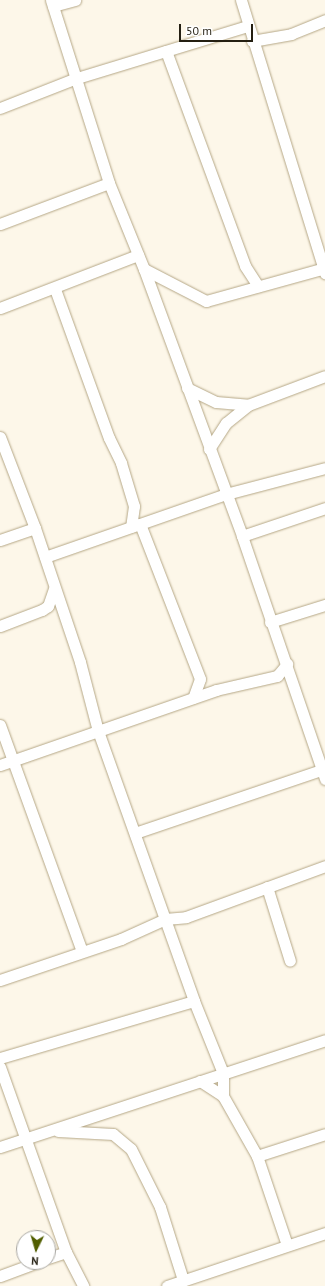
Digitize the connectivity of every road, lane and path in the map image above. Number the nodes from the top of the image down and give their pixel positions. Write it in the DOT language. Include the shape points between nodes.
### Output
graph roads {
  1 [pos="75,0"];
  2 [pos="241,0"];
  3 [pos="52,3"];
  4 [pos="325,20"];
  5 [pos="247,26"];
  6 [pos="252,40"];
  7 [pos="166,51"];
  8 [pos="74,79"];
  9 [pos="0,108"];
  10 [pos="109,183"];
  11 [pos="0,224"];
  12 [pos="138,255"];
  13 [pos="245,266"];
  14 [pos="144,269"];
  15 [pos="324,270"];
  16 [pos="258,286"];
  17 [pos="55,289"];
  18 [pos="240,290"];
  19 [pos="0,308"];
  20 [pos="325,376"];
  21 [pos="187,388"];
  22 [pos="248,405"];
  23 [pos="0,437"];
  24 [pos="209,449"];
  25 [pos="325,468"];
  26 [pos="226,494"];
  27 [pos="134,506"];
  28 [pos="325,508"];
  29 [pos="140,523"];
  30 [pos="35,528"];
  31 [pos="242,536"];
  32 [pos="0,540"];
  33 [pos="45,557"];
  34 [pos="54,589"];
  35 [pos="325,606"];
  36 [pos="270,622"];
  37 [pos="0,626"];
  38 [pos="287,664"];
  39 [pos="200,679"];
  40 [pos="216,690"];
  41 [pos="193,698"];
  42 [pos="0,725"];
  43 [pos="98,731"];
  44 [pos="13,761"];
  45 [pos="0,765"];
  46 [pos="323,774"];
  47 [pos="135,833"];
  48 [pos="325,866"];
  49 [pos="268,887"];
  50 [pos="165,920"];
  51 [pos="82,951"];
  52 [pos="290,961"];
  53 [pos="0,980"];
  54 [pos="194,1001"];
  55 [pos="325,1040"];
  56 [pos="0,1058"];
  57 [pos="0,1067"];
  58 [pos="223,1073"];
  59 [pos="200,1081"];
  60 [pos="223,1096"];
  61 [pos="53,1131"];
  62 [pos="325,1134"];
  63 [pos="26,1138"];
  64 [pos="0,1147"];
  65 [pos="257,1156"];
  66 [pos="325,1233"];
  67 [pos="287,1245"];
  68 [pos="66,1252"];
  69 [pos="56,1255"];
  70 [pos="16,1270"];
  71 [pos="0,1276"];
  72 [pos="183,1280"];
  73 [pos="84,1286"];
  74 [pos="167,1286"];
  1 -- 3 [label="street"];
  2 -- 5 [label="street"];
  3 -- 8 [label="street"];
  4 -- 6 [label="street" via="291,34"];
  5 -- 6 [label="street"];
  5 -- 7 [label="street"];
  6 -- 15 [label="street"];
  7 -- 8 [label="street"];
  7 -- 13 [label="street"];
  8 -- 9 [label="street"];
  8 -- 10 [label="street"];
  10 -- 11 [label="street"];
  10 -- 12 [label="street"];
  12 -- 14 [label="street"];
  12 -- 17 [label="street"];
  13 -- 16 [label="street"];
  13 -- 18 [label="street"];
  14 -- 18 [label="street" via="206,301"];
  14 -- 21 [label="street"];
  15 -- 16 [label="street"];
  16 -- 18 [label="street"];
  17 -- 19 [label="street"];
  17 -- 27 [label="street" via="109,438 121,464"];
  20 -- 22 [label="street"];
  21 -- 22 [label="street" via="216,402"];
  21 -- 24 [label="street"];
  22 -- 24 [label="street" via="226,423"];
  23 -- 30 [label="street"];
  24 -- 26 [label="street"];
  25 -- 26 [label="street"];
  26 -- 29 [label="street"];
  26 -- 31 [label="street"];
  27 -- 29 [label="street"];
  27 -- 29 [label="street"];
  28 -- 31 [label="street"];
  29 -- 33 [label="street"];
  29 -- 39 [label="street"];
  30 -- 32 [label="street"];
  30 -- 33 [label="street"];
  31 -- 36 [label="street"];
  33 -- 34 [label="street"];
  34 -- 37 [label="street" via="48,606"];
  34 -- 43 [label="street" via="80,662"];
  35 -- 36 [label="street"];
  36 -- 38 [label="street"];
  38 -- 40 [label="street" via="277,676"];
  38 -- 46 [label="street"];
  39 -- 40 [label="street"];
  39 -- 41 [label="street"];
  40 -- 41 [label="street"];
  41 -- 43 [label="street"];
  42 -- 44 [label="street"];
  43 -- 44 [label="street"];
  43 -- 47 [label="street"];
  44 -- 45 [label="street"];
  44 -- 51 [label="street"];
  46 -- 47 [label="street"];
  47 -- 50 [label="street"];
  48 -- 49 [label="street"];
  49 -- 50 [label="street" via="186,917"];
  49 -- 52 [label="street"];
  50 -- 51 [label="street" via="121,939"];
  50 -- 54 [label="street"];
  51 -- 53 [label="street"];
  54 -- 56 [label="street"];
  54 -- 58 [label="street"];
  55 -- 58 [label="street"];
  57 -- 63 [label="street"];
  58 -- 59 [label="street"];
  58 -- 60 [label="street"];
  59 -- 60 [label="street"];
  59 -- 61 [label="street"];
  60 -- 65 [label="street"];
  61 -- 63 [label="street"];
  61 -- 72 [label="street" via="113,1134 131,1149 160,1207"];
  62 -- 65 [label="street"];
  63 -- 64 [label="street"];
  63 -- 68 [label="street"];
  65 -- 67 [label="street"];
  66 -- 67 [label="street"];
  67 -- 72 [label="street"];
  68 -- 69 [label="street"];
  68 -- 73 [label="street"];
  70 -- 71 [label="street"];
  72 -- 74 [label="street"];
}
